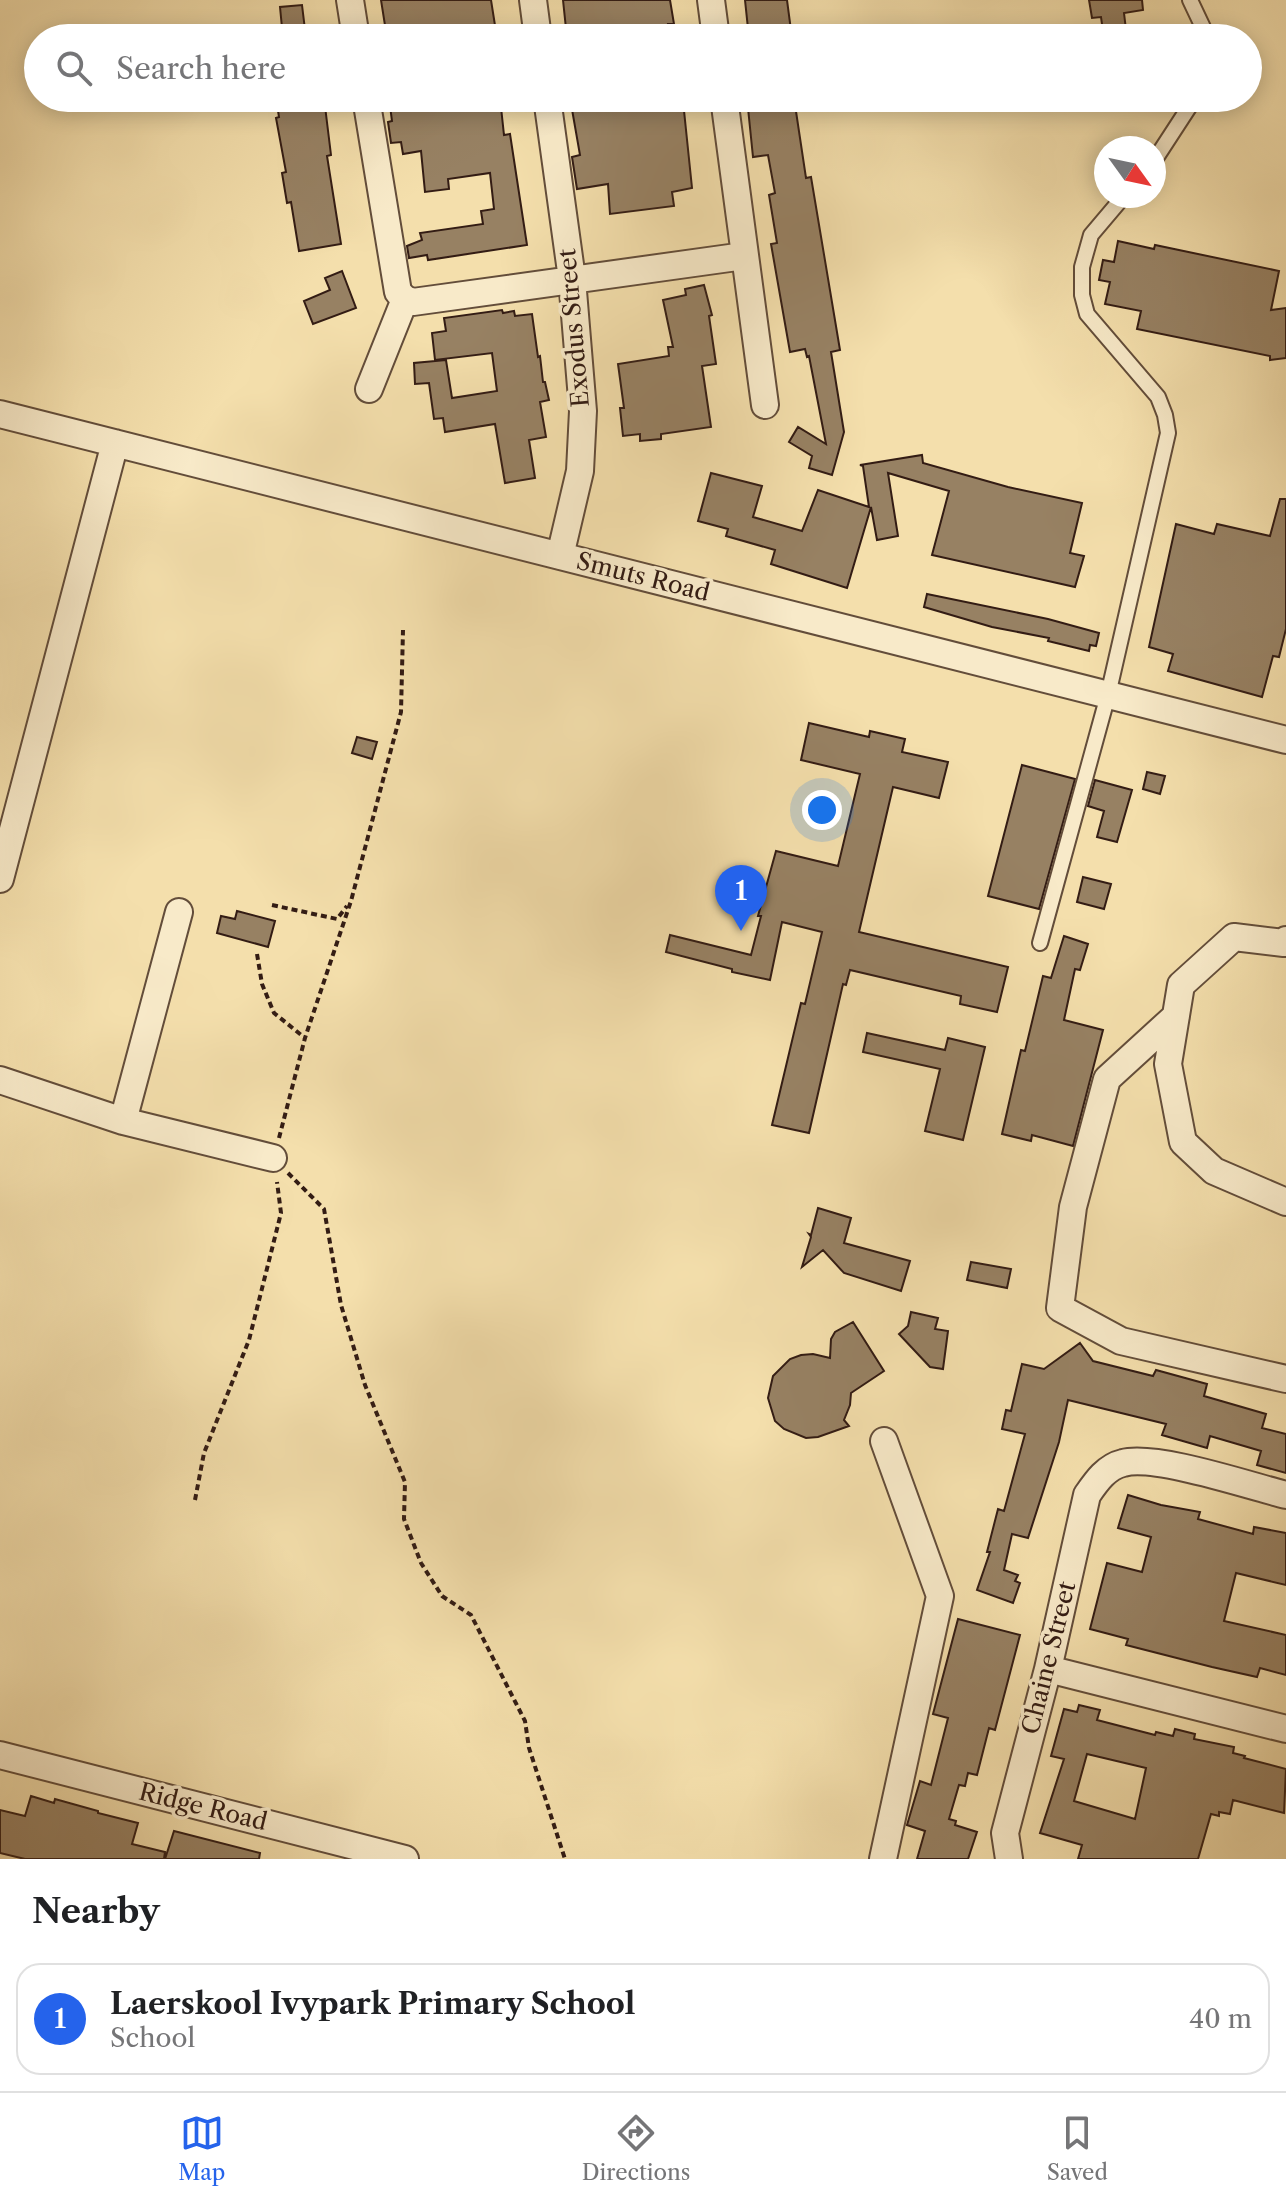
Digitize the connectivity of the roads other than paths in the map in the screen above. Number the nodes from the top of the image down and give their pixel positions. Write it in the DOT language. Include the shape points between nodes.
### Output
graph roads {
  1 [pos="350,0"];
  2 [pos="533,0"];
  3 [pos="711,0"];
  4 [pos="1190,0"];
  5 [pos="354,24"];
  6 [pos="536,24"];
  7 [pos="714,24"];
  8 [pos="1201,24"];
  9 [pos="368,112"];
  10 [pos="549,112"];
  11 [pos="726,112"];
  12 [pos="1186,112"];
  13 [pos="1166,143"];
  14 [pos="1114,208"];
  15 [pos="744,256"];
  16 [pos="572,279"];
  17 [pos="405,299"];
  18 [pos="369,389"];
  19 [pos="765,405"];
  20 [pos="0,414"];
  21 [pos="115,443"];
  22 [pos="560,556"];
  23 [pos="1108,695"];
  24 [pos="1286,740"];
  25 [pos="1,873"];
  26 [pos="179,912"];
  27 [pos="1286,940"];
  28 [pos="1040,943"];
  29 [pos="1176,1016"];
  30 [pos="0,1080"];
  31 [pos="123,1121"];
  32 [pos="273,1158"];
  33 [pos="1286,1202"];
  34 [pos="1286,1379"];
  35 [pos="884,1441"];
  36 [pos="1286,1495"];
  37 [pos="1048,1669"];
  38 [pos="1286,1729"];
  39 [pos="0,1755"];
  40 [pos="1008,1856"];
  41 [pos="405,1859"];
  42 [pos="883,1859"];
  1 -- 5 [label="street"];
  2 -- 6 [label="street"];
  3 -- 7 [label="street"];
  4 -- 8 [label="lane"];
  9 -- 17 [label="street" via="398,292"];
  10 -- 16 [label="street, Exodus Street"];
  11 -- 15 [label="street"];
  12 -- 13 [label="lane"];
  14 -- 23 [label="lane" via="1091,235 1082,267 1082,295 1087,314 1158,397 1168,433"];
  15 -- 16 [label="street"];
  15 -- 19 [label="street"];
  16 -- 17 [label="street"];
  16 -- 22 [label="street, Exodus Street" via="583,426 580,471"];
  17 -- 18 [label="street"];
  20 -- 21 [label="street, Smuts Road"];
  21 -- 22 [label="street, Smuts Road"];
  21 -- 25 [label="street"];
  22 -- 23 [label="street, Smuts Road"];
  23 -- 24 [label="street, Smuts Road"];
  23 -- 28 [label="lane"];
  26 -- 31 [label="street"];
  27 -- 29 [label="street" via="1234,937 1181,985"];
  29 -- 33 [label="street" via="1168,1064 1183,1142 1214,1171"];
  29 -- 34 [label="street" via="1107,1079 1073,1207 1060,1308 1121,1341"];
  30 -- 31 [label="street"];
  31 -- 32 [label="street"];
  35 -- 42 [label="street" via="940,1596"];
  36 -- 37 [label="street, Chaine Street" via="1137,1460 1110,1469 1087,1495"];
  37 -- 38 [label="street"];
  37 -- 40 [label="street, Chaine Street" via="1005,1833"];
  39 -- 41 [label="street, Ridge Road"];
}
